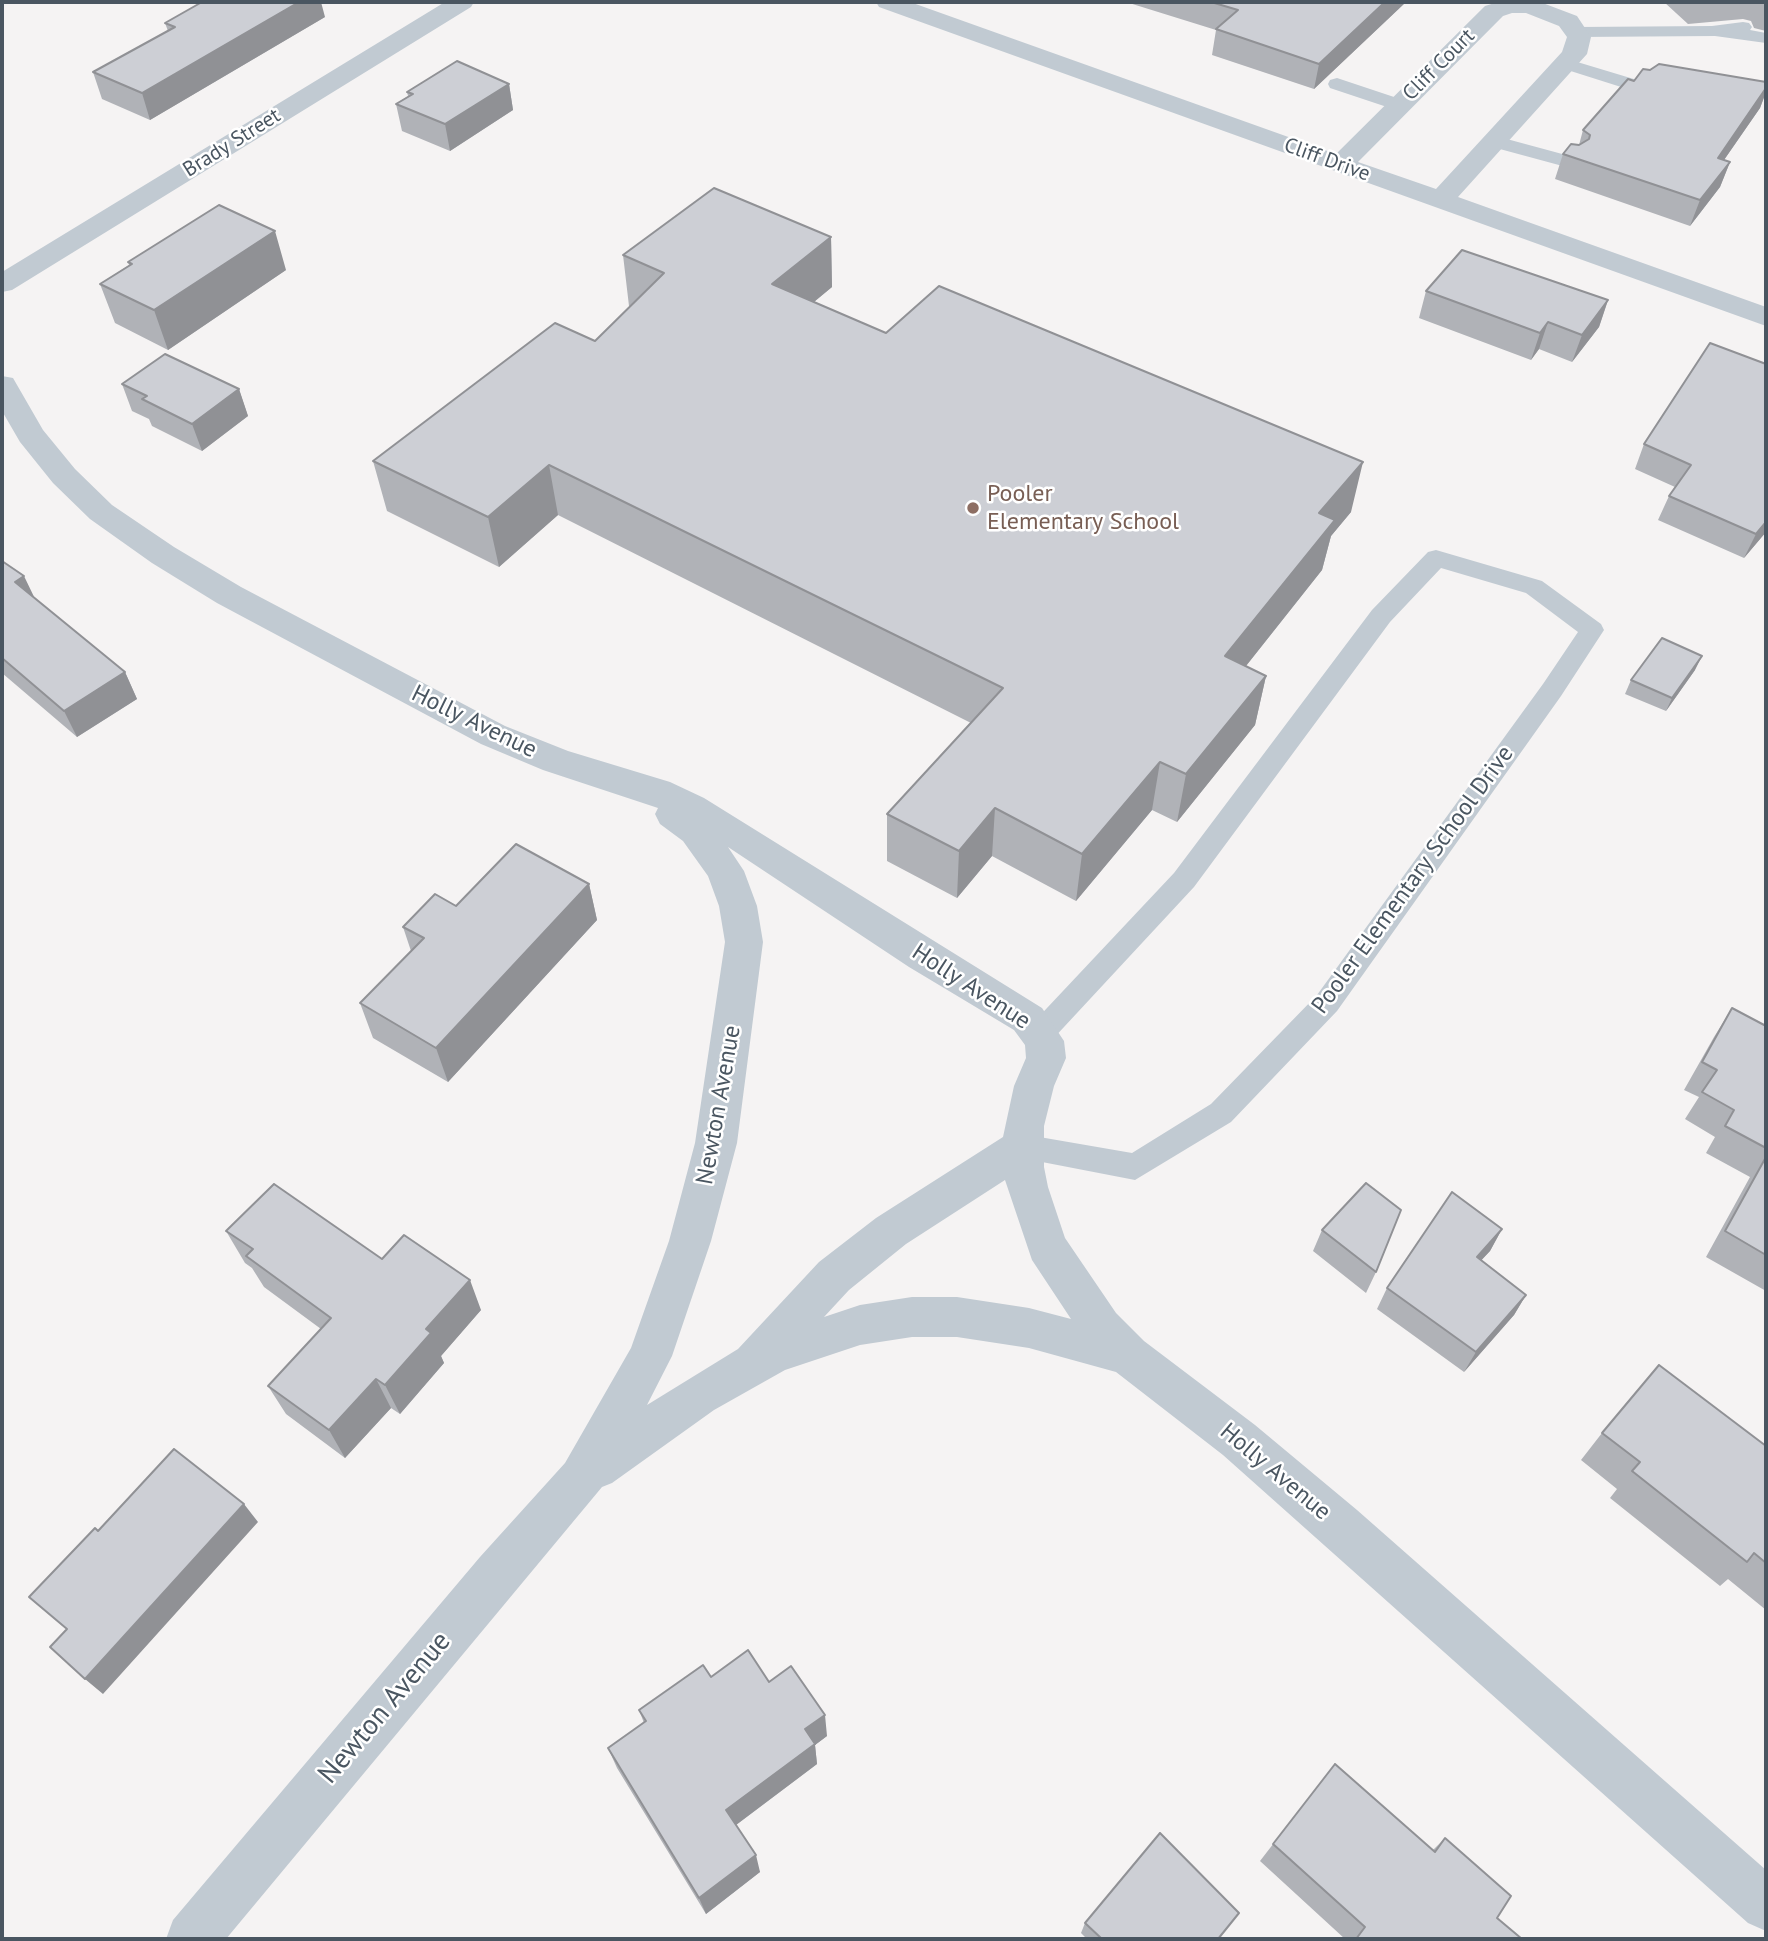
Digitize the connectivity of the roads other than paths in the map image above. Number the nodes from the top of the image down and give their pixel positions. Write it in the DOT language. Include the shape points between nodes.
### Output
graph roads {
  1 [pos="462,2"];
  2 [pos="888,2"];
  3 [pos="1505,4"];
  4 [pos="1743,27"];
  5 [pos="1712,31"];
  6 [pos="1578,32"];
  7 [pos="1766,38"];
  8 [pos="1564,63"];
  9 [pos="1337,84"];
  10 [pos="1640,87"];
  11 [pos="1399,105"];
  12 [pos="1492,141"];
  13 [pos="1570,162"];
  14 [pos="1340,165"];
  15 [pos="1440,201"];
  16 [pos="2,284"];
  17 [pos="1766,317"];
  18 [pos="2,385"];
  19 [pos="597,774"];
  20 [pos="1041,1033"];
  21 [pos="1022,1147"];
  22 [pos="1128,1355"];
  23 [pos="750,1365"];
  24 [pos="581,1479"];
  25 [pos="1766,1905"];
  26 [pos="191,1939"];
  1 -- 16 [label="street, Brady Street"];
  2 -- 14 [label="street, Cliff Drive"];
  3 -- 6 [label="street, Cliff Court" via="1557,14"];
  3 -- 11 [label="street, Cliff Court"];
  4 -- 5 [label="lane"];
  5 -- 6 [label="lane"];
  5 -- 7 [label="lane"];
  6 -- 8 [label="street" via="1579,46"];
  8 -- 10 [label="lane"];
  8 -- 12 [label="street"];
  9 -- 11 [label="lane"];
  11 -- 14 [label="street, Cliff Court"];
  12 -- 13 [label="lane"];
  12 -- 15 [label="street"];
  14 -- 15 [label="street, Cliff Drive"];
  15 -- 17 [label="street, Cliff Drive"];
  18 -- 19 [label="street, Holly Avenue" via="31,436 64,476 101,512 143,542 229,595 493,735"];
  19 -- 20 [label="street, Holly Avenue" via="657,792 723,826 1028,1019"];
  19 -- 24 [label="street, Newton Avenue" via="649,799 696,831 733,888 744,942 725,1096 690,1241 650,1356"];
  20 -- 21 [label="street, Holly Avenue" via="1046,1058 1027,1108"];
  20 -- 21 [label="lane, Pooler Elementary School Drive" via="1184,880 1381,616 1436,558 1534,587 1592,630 1327,1003 1222,1113 1135,1167"];
  21 -- 22 [label="street, Holly Avenue" via="1032,1208 1047,1247 1085,1306"];
  21 -- 23 [label="street, Newton Avenue" via="881,1238 825,1285"];
  22 -- 23 [label="street, Newton Avenue" via="1010,1324 912,1317 831,1333"];
  22 -- 25 [label="street, Holly Avenue" via="1239,1440 1340,1526"];
  23 -- 24 [label="street, Newton Avenue" via="698,1395"];
  24 -- 26 [label="street, Newton Avenue"];
}
